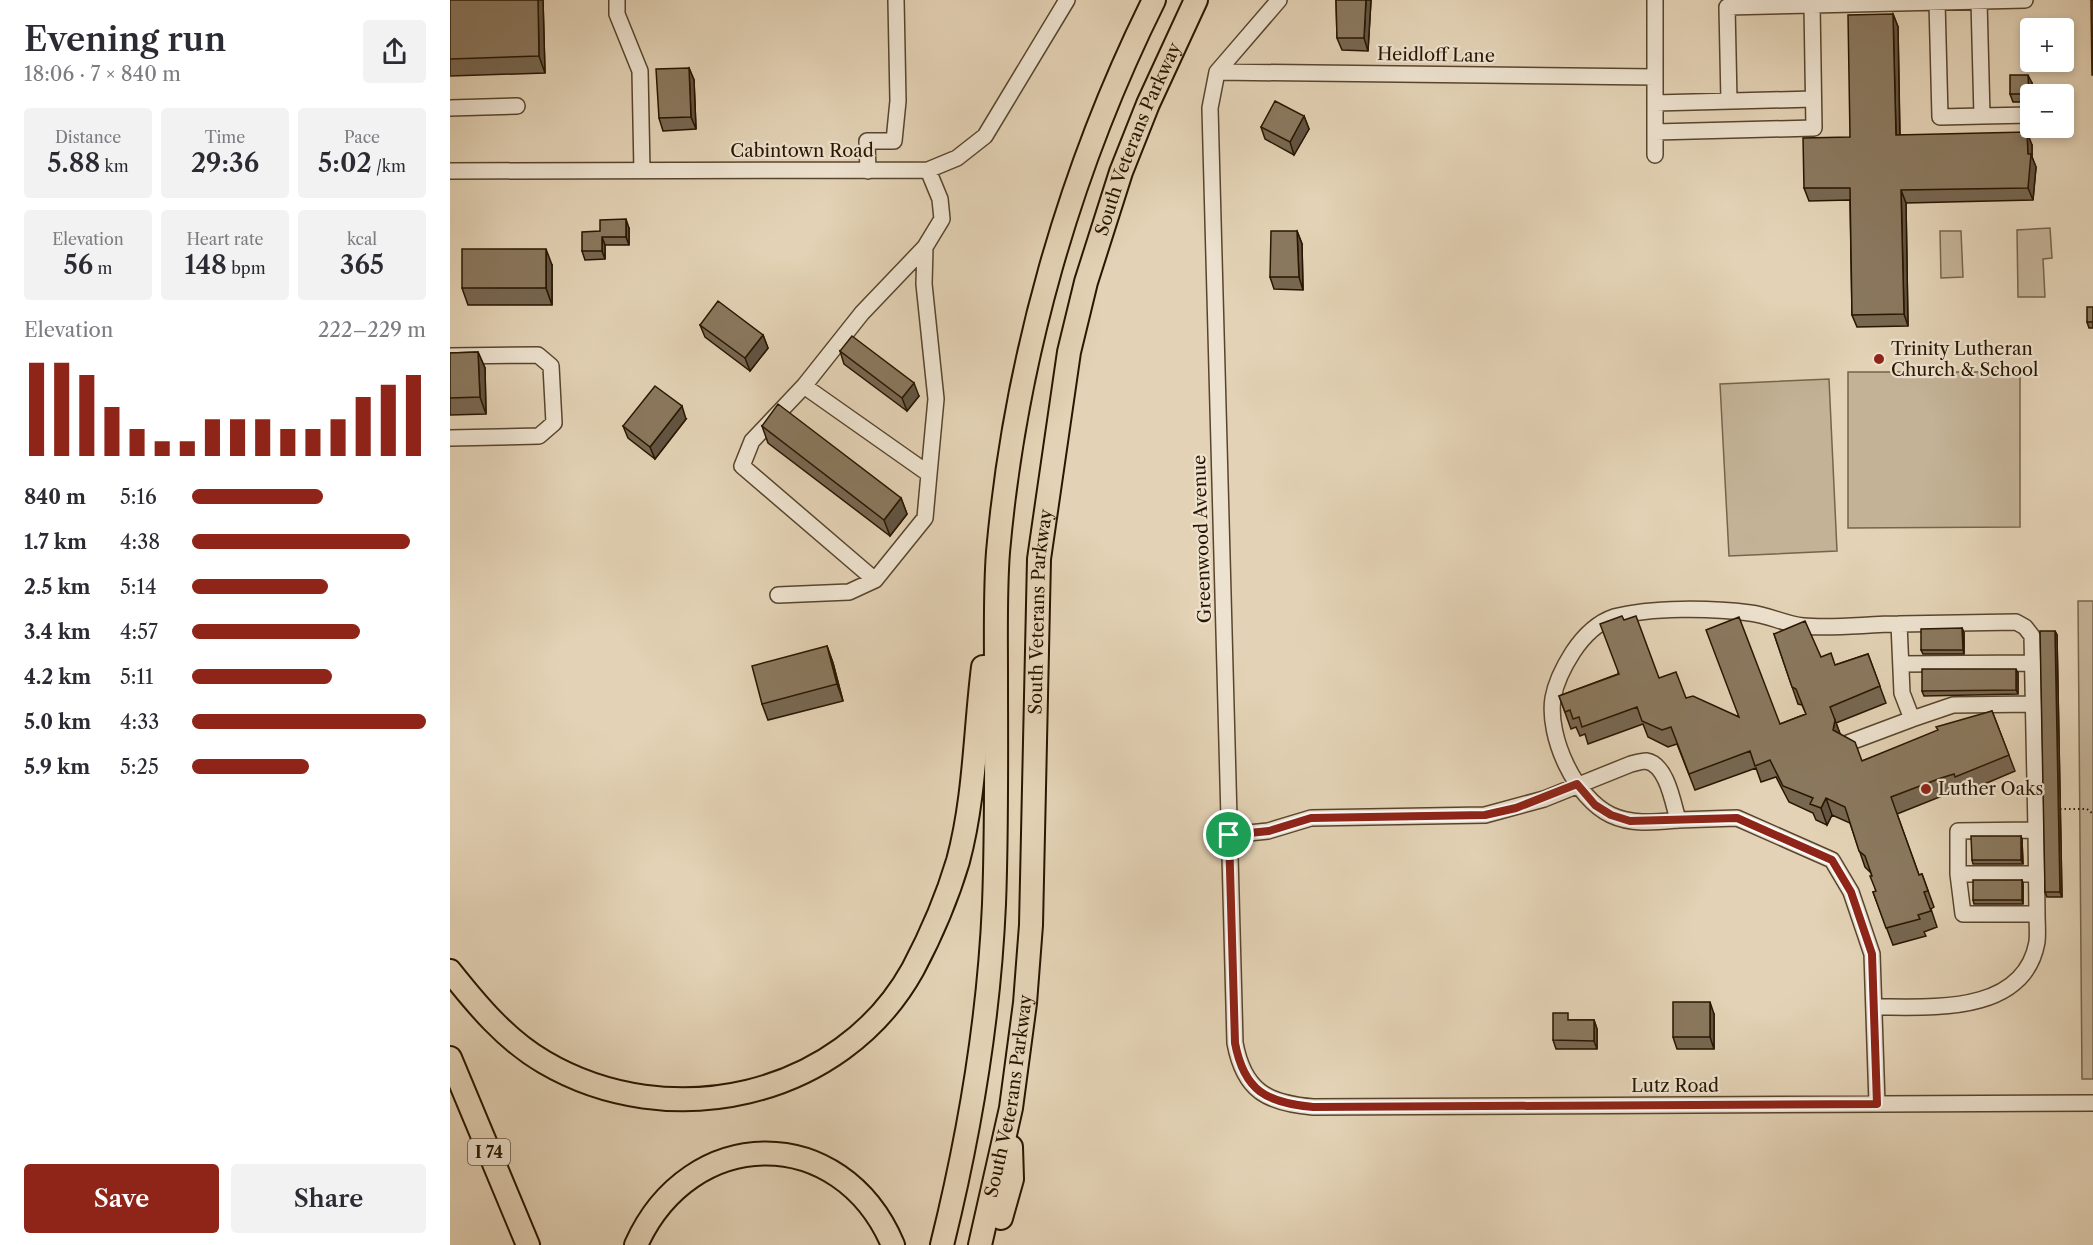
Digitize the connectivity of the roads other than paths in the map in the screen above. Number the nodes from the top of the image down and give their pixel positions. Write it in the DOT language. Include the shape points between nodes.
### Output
graph roads {
  1 [pos="617,0"];
  2 [pos="896,0"];
  3 [pos="1066,0"];
  4 [pos="1154,0"];
  5 [pos="1196,0"];
  6 [pos="1279,0"];
  7 [pos="1655,0"];
  8 [pos="2025,0"];
  9 [pos="1978,1"];
  10 [pos="1937,2"];
  11 [pos="1812,5"];
  12 [pos="1216,72"];
  13 [pos="1655,77"];
  14 [pos="1813,99"];
  15 [pos="1729,101"];
  16 [pos="1655,103"];
  17 [pos="517,105"];
  18 [pos="450,108"];
  19 [pos="2020,115"];
  20 [pos="1982,117"];
  21 [pos="1655,132"];
  22 [pos="1655,154"];
  23 [pos="928,170"];
  24 [pos="450,171"];
  25 [pos="642,171"];
  26 [pos="868,171"];
  27 [pos="925,247"];
  28 [pos="450,356"];
  29 [pos="804,386"];
  30 [pos="450,438"];
  31 [pos="929,474"];
  32 [pos="998,555"];
  33 [pos="875,580"];
  34 [pos="778,595"];
  35 [pos="1899,624"];
  36 [pos="2032,663"];
  37 [pos="1900,664"];
  38 [pos="2033,704"];
  39 [pos="1912,719"];
  40 [pos="1848,743"];
  41 [pos="1577,784"];
  42 [pos="1678,820"];
  43 [pos="2036,830"];
  44 [pos="1229,835"];
  45 [pos="2037,873"];
  46 [pos="1958,874"];
  47 [pos="2037,914"];
  48 [pos="450,971"];
  49 [pos="1875,1007"];
  50 [pos="450,1058"];
  51 [pos="1259,1092"];
  52 [pos="2093,1103"];
  53 [pos="1877,1104"];
  54 [pos="1011,1108"];
  55 [pos="528,1245"];
  56 [pos="636,1245"];
  57 [pos="893,1245"];
  58 [pos="942,1245"];
  59 [pos="980,1245"];
  60 [pos="993,1245"];
  1 -- 25 [label="street" via="617,14 640,71"];
  2 -- 26 [label="street" via="898,90 894,141 867,141"];
  3 -- 23 [label="street, Cabintown Road" via="985,136 957,158"];
  4 -- 32 [label="highway, South Veterans Parkway" via="1093,138 1042,299 1020,398"];
  5 -- 54 [label="highway, South Veterans Parkway" via="1148,104 1109,208 1069,352 1058,415 1039,559 1031,925"];
  6 -- 12 [label="street"];
  7 -- 13 [label="street"];
  8 -- 9 [label="street"];
  9 -- 10 [label="street"];
  9 -- 20 [label="street"];
  10 -- 11 [label="street"];
  10 -- 20 [label="street" via="1940,117"];
  11 -- 14 [label="street"];
  11 -- 15 [label="street" via="1727,7"];
  12 -- 13 [label="street, Heidloff Lane"];
  12 -- 44 [label="street, Greenwood Avenue" via="1210,108"];
  13 -- 16 [label="street"];
  14 -- 15 [label="street"];
  14 -- 21 [label="street" via="1814,128"];
  15 -- 16 [label="street"];
  16 -- 21 [label="street"];
  17 -- 18 [label="street"];
  19 -- 20 [label="street"];
  21 -- 22 [label="street"];
  23 -- 26 [label="street, Cabintown Road"];
  23 -- 27 [label="street" via="940,199 942,219"];
  24 -- 25 [label="street, Cabintown Road"];
  25 -- 26 [label="street, Cabintown Road"];
  27 -- 29 [label="street" via="862,313"];
  27 -- 31 [label="street" via="924,284 936,399"];
  28 -- 30 [label="street" via="538,356 551,366 554,423 539,436"];
  29 -- 31 [label="street"];
  29 -- 33 [label="street" via="752,441 742,466"];
  31 -- 33 [label="street" via="925,518"];
  32 -- 48 [label="highway" via="969,800 958,860 938,919 912,971 880,1014 836,1054 780,1082 745,1094 691,1101 647,1099 608,1091 543,1061 510,1036 482,1011"];
  32 -- 58 [label="highway, South Veterans Parkway" via="991,959 977,1083"];
  33 -- 34 [label="street" via="849,592"];
  35 -- 36 [label="street" via="2016,622 2032,636"];
  35 -- 37 [label="street"];
  35 -- 41 [label="street" via="1803,626 1751,613 1694,611 1652,612 1613,618 1596,626 1581,639 1562,670 1553,699 1555,727 1564,759"];
  36 -- 37 [label="street"];
  36 -- 38 [label="street"];
  37 -- 39 [label="street" via="1902,693"];
  38 -- 39 [label="street" via="1953,705"];
  38 -- 43 [label="street"];
  39 -- 40 [label="street"];
  41 -- 42 [label="street" via="1595,805 1611,815 1630,821"];
  41 -- 42 [label="street" via="1646,761 1658,767 1664,777"];
  41 -- 44 [label="street" via="1516,808 1485,815 1311,818 1269,831"];
  42 -- 49 [label="street" via="1737,818 1832,860 1863,922 1872,954"];
  43 -- 45 [label="street"];
  43 -- 46 [label="street" via="1958,831"];
  44 -- 51 [label="street, Greenwood Avenue" via="1235,1043 1247,1080"];
  45 -- 46 [label="street"];
  45 -- 47 [label="street"];
  46 -- 47 [label="street" via="1963,914"];
  47 -- 49 [label="street" via="2037,941 2030,962 2019,979 2002,991 1975,1002 1946,1006"];
  49 -- 53 [label="street"];
  50 -- 55 [label="highway, I 74"];
  51 -- 53 [label="street, Lutz Road" via="1283,1104 1313,1107"];
  52 -- 53 [label="street, Lutz Road"];
  54 -- 59 [label="highway, South Veterans Parkway"];
  54 -- 60 [label="highway" via="1011,1179"];
  56 -- 57 [label="highway" via="657,1207 689,1177 712,1164 756,1153 784,1155 831,1172 874,1209"];
}
